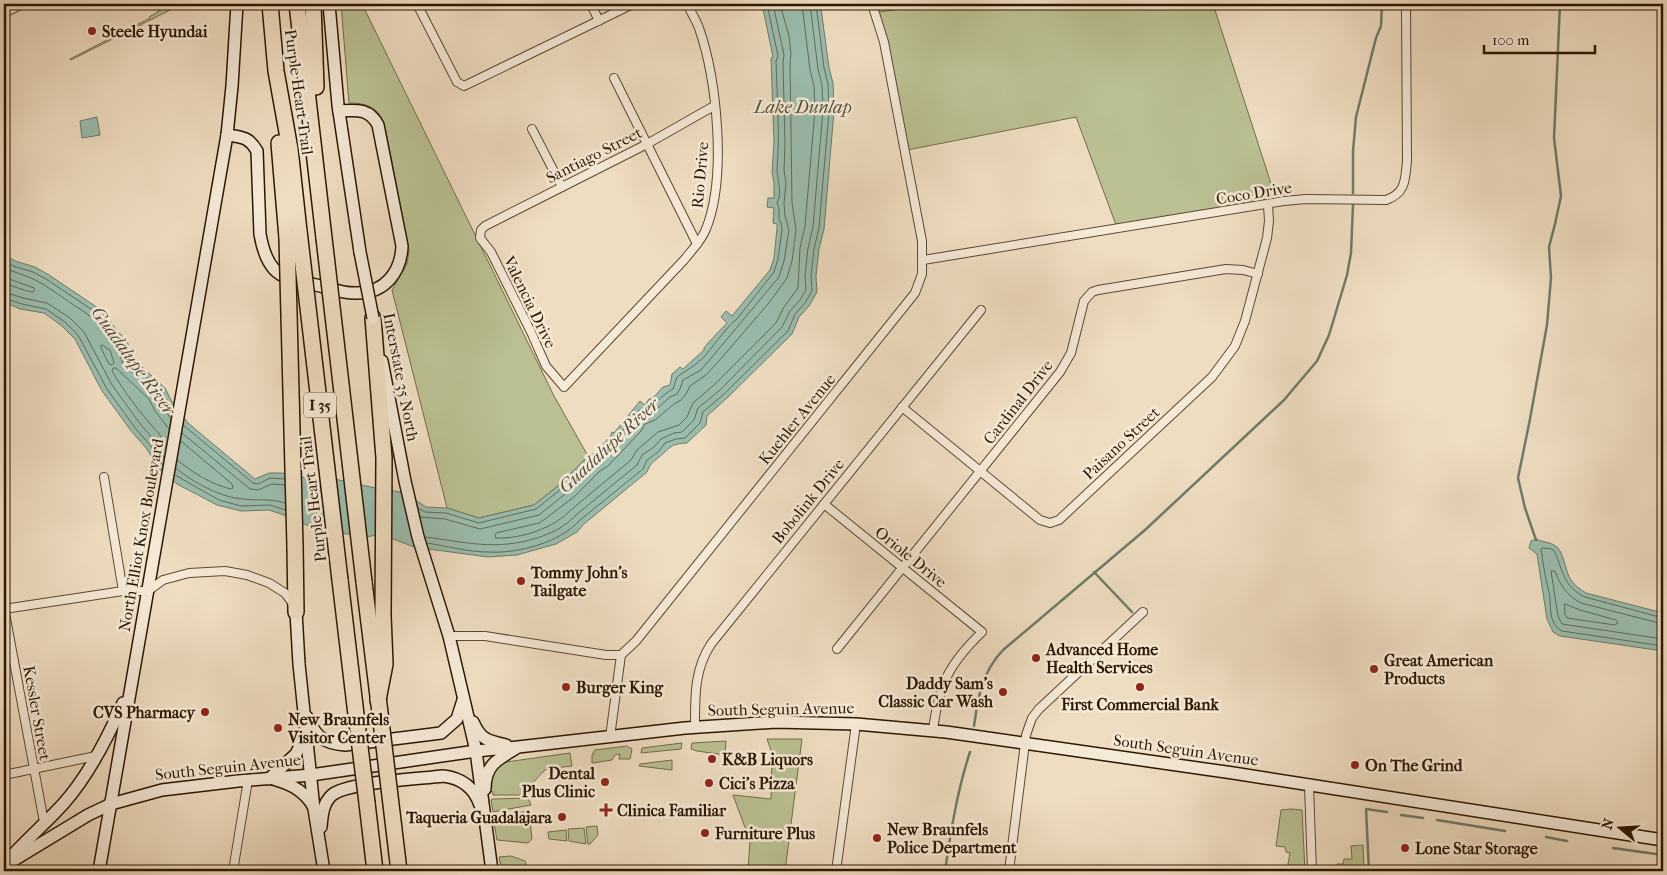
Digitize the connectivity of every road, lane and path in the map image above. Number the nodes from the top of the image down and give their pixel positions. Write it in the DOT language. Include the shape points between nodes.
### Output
graph roads {
  1 [pos="23,4"];
  2 [pos="237,4"];
  3 [pos="270,4"];
  4 [pos="297,4"];
  5 [pos="313,4"];
  6 [pos="329,4"];
  7 [pos="417,4"];
  8 [pos="591,4"];
  9 [pos="634,4"];
  10 [pos="688,4"];
  11 [pos="872,4"];
  12 [pos="1406,4"];
  13 [pos="4,13"];
  14 [pos="599,21"];
  15 [pos="614,78"];
  16 [pos="714,106"];
  17 [pos="339,111"];
  18 [pos="532,129"];
  19 [pos="226,135"];
  20 [pos="647,144"];
  21 [pos="562,187"];
  22 [pos="318,189"];
  23 [pos="1268,205"];
  24 [pos="485,226"];
  25 [pos="293,235"];
  26 [pos="697,244"];
  27 [pos="923,260"];
  28 [pos="1258,274"];
  29 [pos="981,310"];
  30 [pos="372,318"];
  31 [pos="564,387"];
  32 [pos="902,407"];
  33 [pos="981,471"];
  34 [pos="104,477"];
  35 [pos="824,504"];
  36 [pos="903,568"];
  37 [pos="123,591"];
  38 [pos="148,592"];
  39 [pos="4,608"];
  40 [pos="296,612"];
  41 [pos="1143,612"];
  42 [pos="449,636"];
  43 [pos="837,649"];
  44 [pos="621,655"];
  45 [pos="131,685"];
  46 [pos="463,697"];
  47 [pos="378,700"];
  48 [pos="304,709"];
  49 [pos="856,724"];
  50 [pos="695,727"];
  51 [pos="933,730"];
  52 [pos="306,733"];
  53 [pos="610,737"];
  54 [pos="1025,743"];
  55 [pos="518,747"];
  56 [pos="476,751"];
  57 [pos="96,756"];
  58 [pos="33,769"];
  59 [pos="4,775"];
  60 [pos="311,775"];
  61 [pos="270,779"];
  62 [pos="248,780"];
  63 [pos="1309,784"];
  64 [pos="111,804"];
  65 [pos="314,809"];
  66 [pos="485,816"];
  67 [pos="44,822"];
  68 [pos="1663,840"];
  69 [pos="319,842"];
  70 [pos="4,865"];
  71 [pos="99,871"];
  72 [pos="233,871"];
  73 [pos="324,871"];
  74 [pos="375,871"];
  75 [pos="399,871"];
  76 [pos="492,871"];
  77 [pos="836,871"];
  78 [pos="1009,871"];
  79 [pos="1312,871"];
  1 -- 13 [label="street"];
  2 -- 19 [label="main road, North Elliot Knox Boulevard"];
  3 -- 25 [label="highway, Purple Heart Trail / I 35" via="276,71 290,149"];
  4 -- 22 [label="highway, Purple Heart Trail / I 35"];
  5 -- 22 [label="highway"];
  6 -- 17 [label="main road, Interstate 35 North"];
  7 -- 14 [label="street" via="457,82 464,86"];
  8 -- 14 [label="street"];
  9 -- 14 [label="street"];
  10 -- 16 [label="street, Rio Drive" via="707,56"];
  11 -- 27 [label="street, Kuehler Avenue" via="884,42 907,155"];
  12 -- 23 [label="street, Coco Drive" via="1406,162 1401,190 1396,197 1386,200 1306,199"];
  15 -- 20 [label="street"];
  16 -- 20 [label="street, Santiago Street"];
  16 -- 26 [label="street, Rio Drive" via="717,139 715,188 709,221"];
  17 -- 19 [label="main road" via="362,111 375,118 402,246 395,274 380,288 358,293 292,280 274,270 262,247 260,234 257,151 252,142"];
  17 -- 30 [label="main road, Interstate 35 North, bridge"];
  18 -- 21 [label="street"];
  19 -- 38 [label="main road, North Elliot Knox Boulevard"];
  20 -- 21 [label="street, Santiago Street"];
  20 -- 26 [label="street"];
  21 -- 24 [label="street, Santiago Street"];
  22 -- 47 [label="highway, Purple Heart Trail / I 35, bridge"];
  23 -- 27 [label="street, Coco Drive"];
  23 -- 28 [label="street, Paisano Street" via="1268,229"];
  24 -- 31 [label="street, Valencia Drive" via="480,238 546,366"];
  25 -- 40 [label="highway, bridge"];
  25 -- 74 [label="highway, Purple Heart Trail / I 35, bridge"];
  26 -- 31 [label="street, Rio Drive"];
  27 -- 44 [label="street, Kuehler Avenue" via="915,292 636,641"];
  28 -- 33 [label="street, Cardinal Drive" via="1226,269 1092,292 1084,301 1071,353 1060,372"];
  28 -- 33 [label="street, Paisano Street" via="1240,336 1220,368 1059,520 1043,521"];
  29 -- 32 [label="street, Bobolink Drive"];
  30 -- 42 [label="main road, Interstate 35 North" via="418,537"];
  30 -- 47 [label="highway" via="384,458 385,664"];
  32 -- 33 [label="street, Paisano Street"];
  32 -- 35 [label="street, Bobolink Drive"];
  33 -- 36 [label="street, Cardinal Drive"];
  34 -- 37 [label="street"];
  35 -- 36 [label="street, Oriole Drive"];
  35 -- 50 [label="street, Bobolink Drive" via="707,650 696,683"];
  36 -- 43 [label="street, Cardinal Drive"];
  36 -- 51 [label="street, Oriole Drive" via="982,632 946,676"];
  37 -- 38 [label="street"];
  37 -- 39 [label="street"];
  38 -- 40 [label="street" via="163,580 189,573 225,570 269,583 291,599"];
  38 -- 45 [label="main road, North Elliot Knox Boulevard"];
  39 -- 58 [label="street, Kessler Street"];
  40 -- 48 [label="main road"];
  41 -- 54 [label="street" via="1035,713 1027,729"];
  42 -- 44 [label="street" via="484,636"];
  42 -- 46 [label="main road, Interstate 35 North"];
  44 -- 53 [label="street"];
  45 -- 57 [label="main road"];
  45 -- 64 [label="main road, North Elliot Knox Boulevard"];
  46 -- 48 [label="main road" via="457,719 440,734 345,745 318,736"];
  46 -- 55 [label="main road" via="482,737 494,743"];
  46 -- 56 [label="main road, Interstate 35 North"];
  47 -- 75 [label="highway, Purple Heart Trail / I 35, bridge"];
  48 -- 52 [label="main road"];
  49 -- 50 [label="main road, South Seguin Avenue" via="776,722"];
  49 -- 51 [label="main road, South Seguin Avenue"];
  49 -- 77 [label="street"];
  50 -- 53 [label="main road, South Seguin Avenue"];
  51 -- 54 [label="main road, South Seguin Avenue"];
  52 -- 60 [label="main road"];
  52 -- 61 [label="main road" via="296,754"];
  53 -- 55 [label="main road, South Seguin Avenue"];
  54 -- 63 [label="main road, South Seguin Avenue"];
  54 -- 78 [label="street"];
  55 -- 56 [label="main road, South Seguin Avenue"];
  55 -- 66 [label="main road" via="497,759 489,770"];
  56 -- 60 [label="main road, South Seguin Avenue"];
  56 -- 66 [label="main road, Interstate 35 North"];
  57 -- 58 [label="street"];
  57 -- 67 [label="main road" via="64,802"];
  58 -- 59 [label="street"];
  58 -- 67 [label="street, Kessler Street"];
  60 -- 61 [label="main road, South Seguin Avenue"];
  60 -- 65 [label="main road"];
  61 -- 62 [label="main road, South Seguin Avenue"];
  61 -- 65 [label="main road" via="298,790 309,799"];
  62 -- 64 [label="main road, South Seguin Avenue" via="162,790"];
  62 -- 72 [label="street"];
  63 -- 68 [label="main road, South Seguin Avenue"];
  63 -- 79 [label="street"];
  64 -- 70 [label="main road, South Seguin Avenue"];
  64 -- 71 [label="main road, North Elliot Knox Boulevard"];
  65 -- 69 [label="main road"];
  66 -- 69 [label="main road" via="472,791 454,777 356,786 338,791 324,806"];
  66 -- 76 [label="main road"];
  67 -- 70 [label="main road"];
  69 -- 73 [label="main road"];
}
